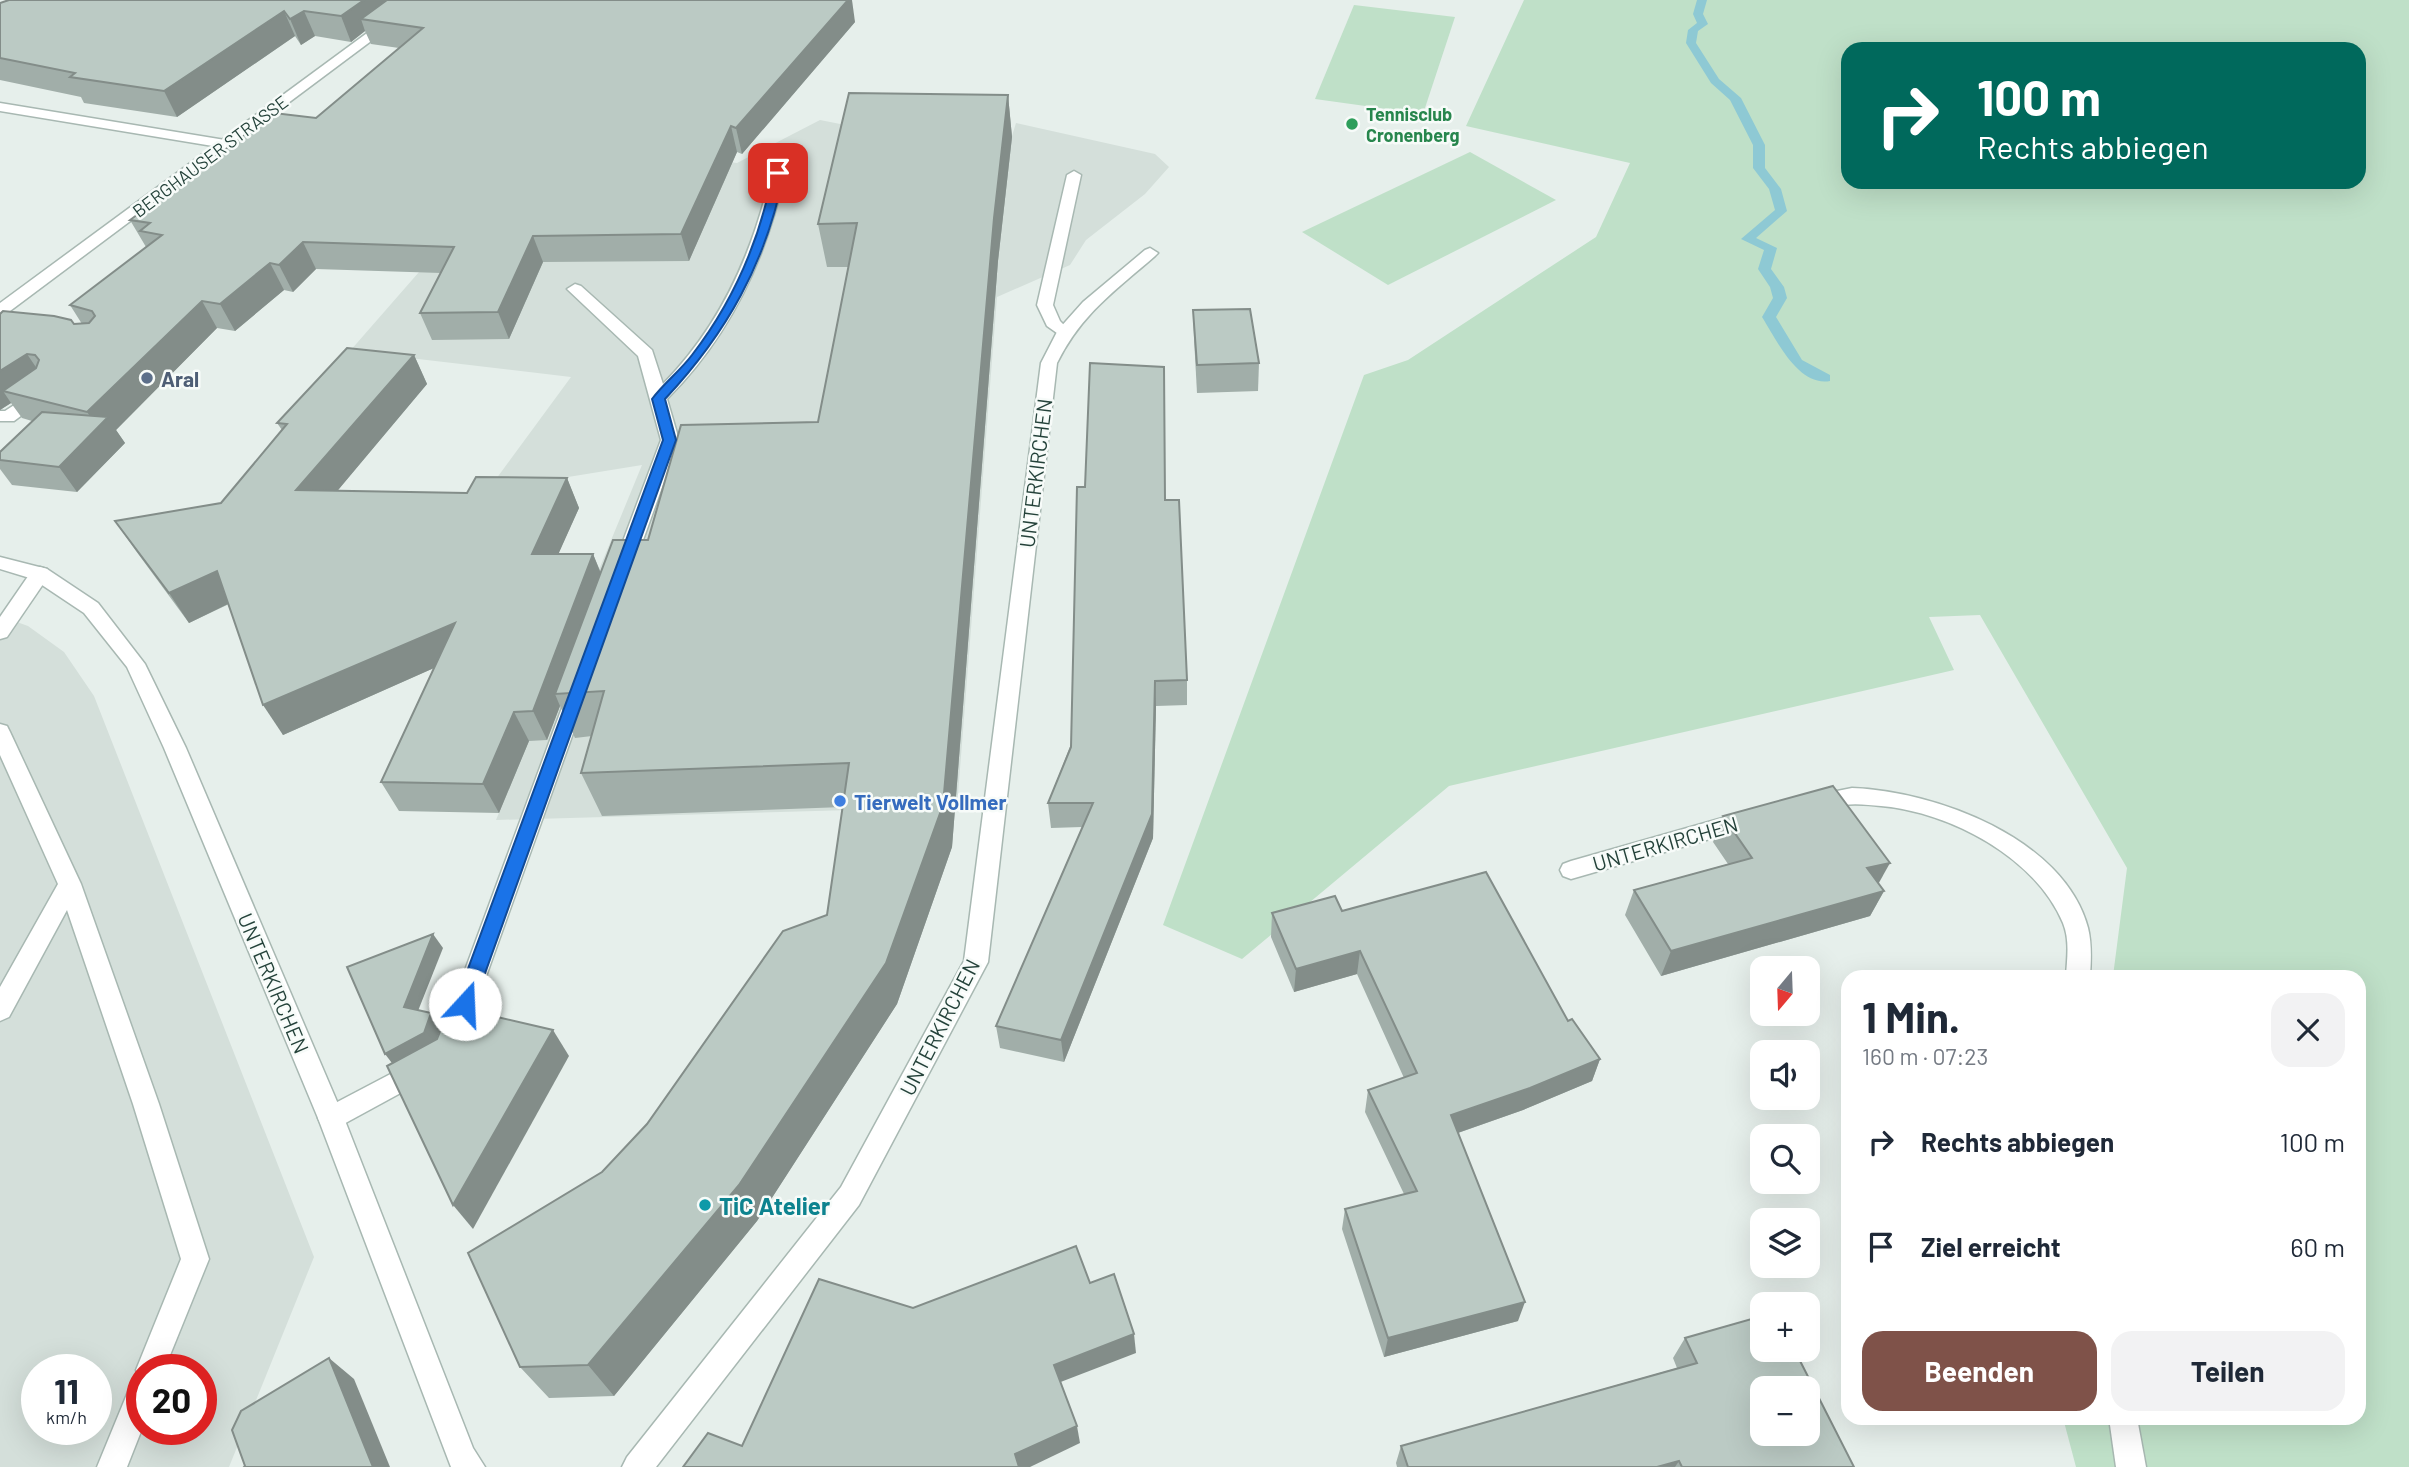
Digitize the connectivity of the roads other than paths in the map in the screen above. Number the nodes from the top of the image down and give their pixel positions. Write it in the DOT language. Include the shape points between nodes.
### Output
graph roads {
  1 [pos="420,0"];
  2 [pos="0,107"];
  3 [pos="225,144"];
  4 [pos="778,173"];
  5 [pos="1074,175"];
  6 [pos="1150,253"];
  7 [pos="575,289"];
  8 [pos="4,316"];
  9 [pos="1064,333"];
  10 [pos="47,388"];
  11 [pos="658,399"];
  12 [pos="0,416"];
  13 [pos="0,563"];
  14 [pos="40,574"];
  15 [pos="617,584"];
  16 [pos="0,632"];
  17 [pos="584,676"];
  18 [pos="0,732"];
  19 [pos="1789,808"];
  20 [pos="1763,816"];
  21 [pos="1571,870"];
  22 [pos="70,884"];
  23 [pos="2078,970"];
  24 [pos="0,1010"];
  25 [pos="331,1118"];
  26 [pos="156,1354"];
  27 [pos="2124,1425"];
  28 [pos="126,1432"];
  29 [pos="112,1467"];
  30 [pos="470,1467"];
  31 [pos="637,1467"];
  32 [pos="2130,1467"];
  1 -- 3 [label="street, BERGHAUSER STRASSE"];
  2 -- 3 [label="street"];
  3 -- 8 [label="street, BERGHAUSER STRASSE"];
  4 -- 11 [label="street" via="752,264 724,318 696,359"];
  5 -- 9 [label="street" via="1045,305"];
  6 -- 9 [label="street, UNTERKIRCHEN"];
  7 -- 11 [label="street" via="646,354"];
  9 -- 31 [label="street, UNTERKIRCHEN" via="1049,363 976,962 850,1196"];
  10 -- 12 [label="street" via="8,417"];
  11 -- 15 [label="street" via="670,440"];
  13 -- 14 [label="street, UNTERKIRCHEN"];
  14 -- 16 [label="street"];
  14 -- 25 [label="street, UNTERKIRCHEN" via="91,608 135,664"];
  17 -- 25 [label="street" via="440,1059"];
  18 -- 22 [label="street"];
  19 -- 23 [label="street" via="1852,796 1907,801 1960,819 2011,847 2049,879 2076,923"];
  20 -- 21 [label="street, UNTERKIRCHEN"];
  22 -- 24 [label="street"];
  22 -- 26 [label="street" via="195,1259"];
  25 -- 30 [label="street, UNTERKIRCHEN"];
  27 -- 32 [label="street"];
  28 -- 29 [label="street"];
}
